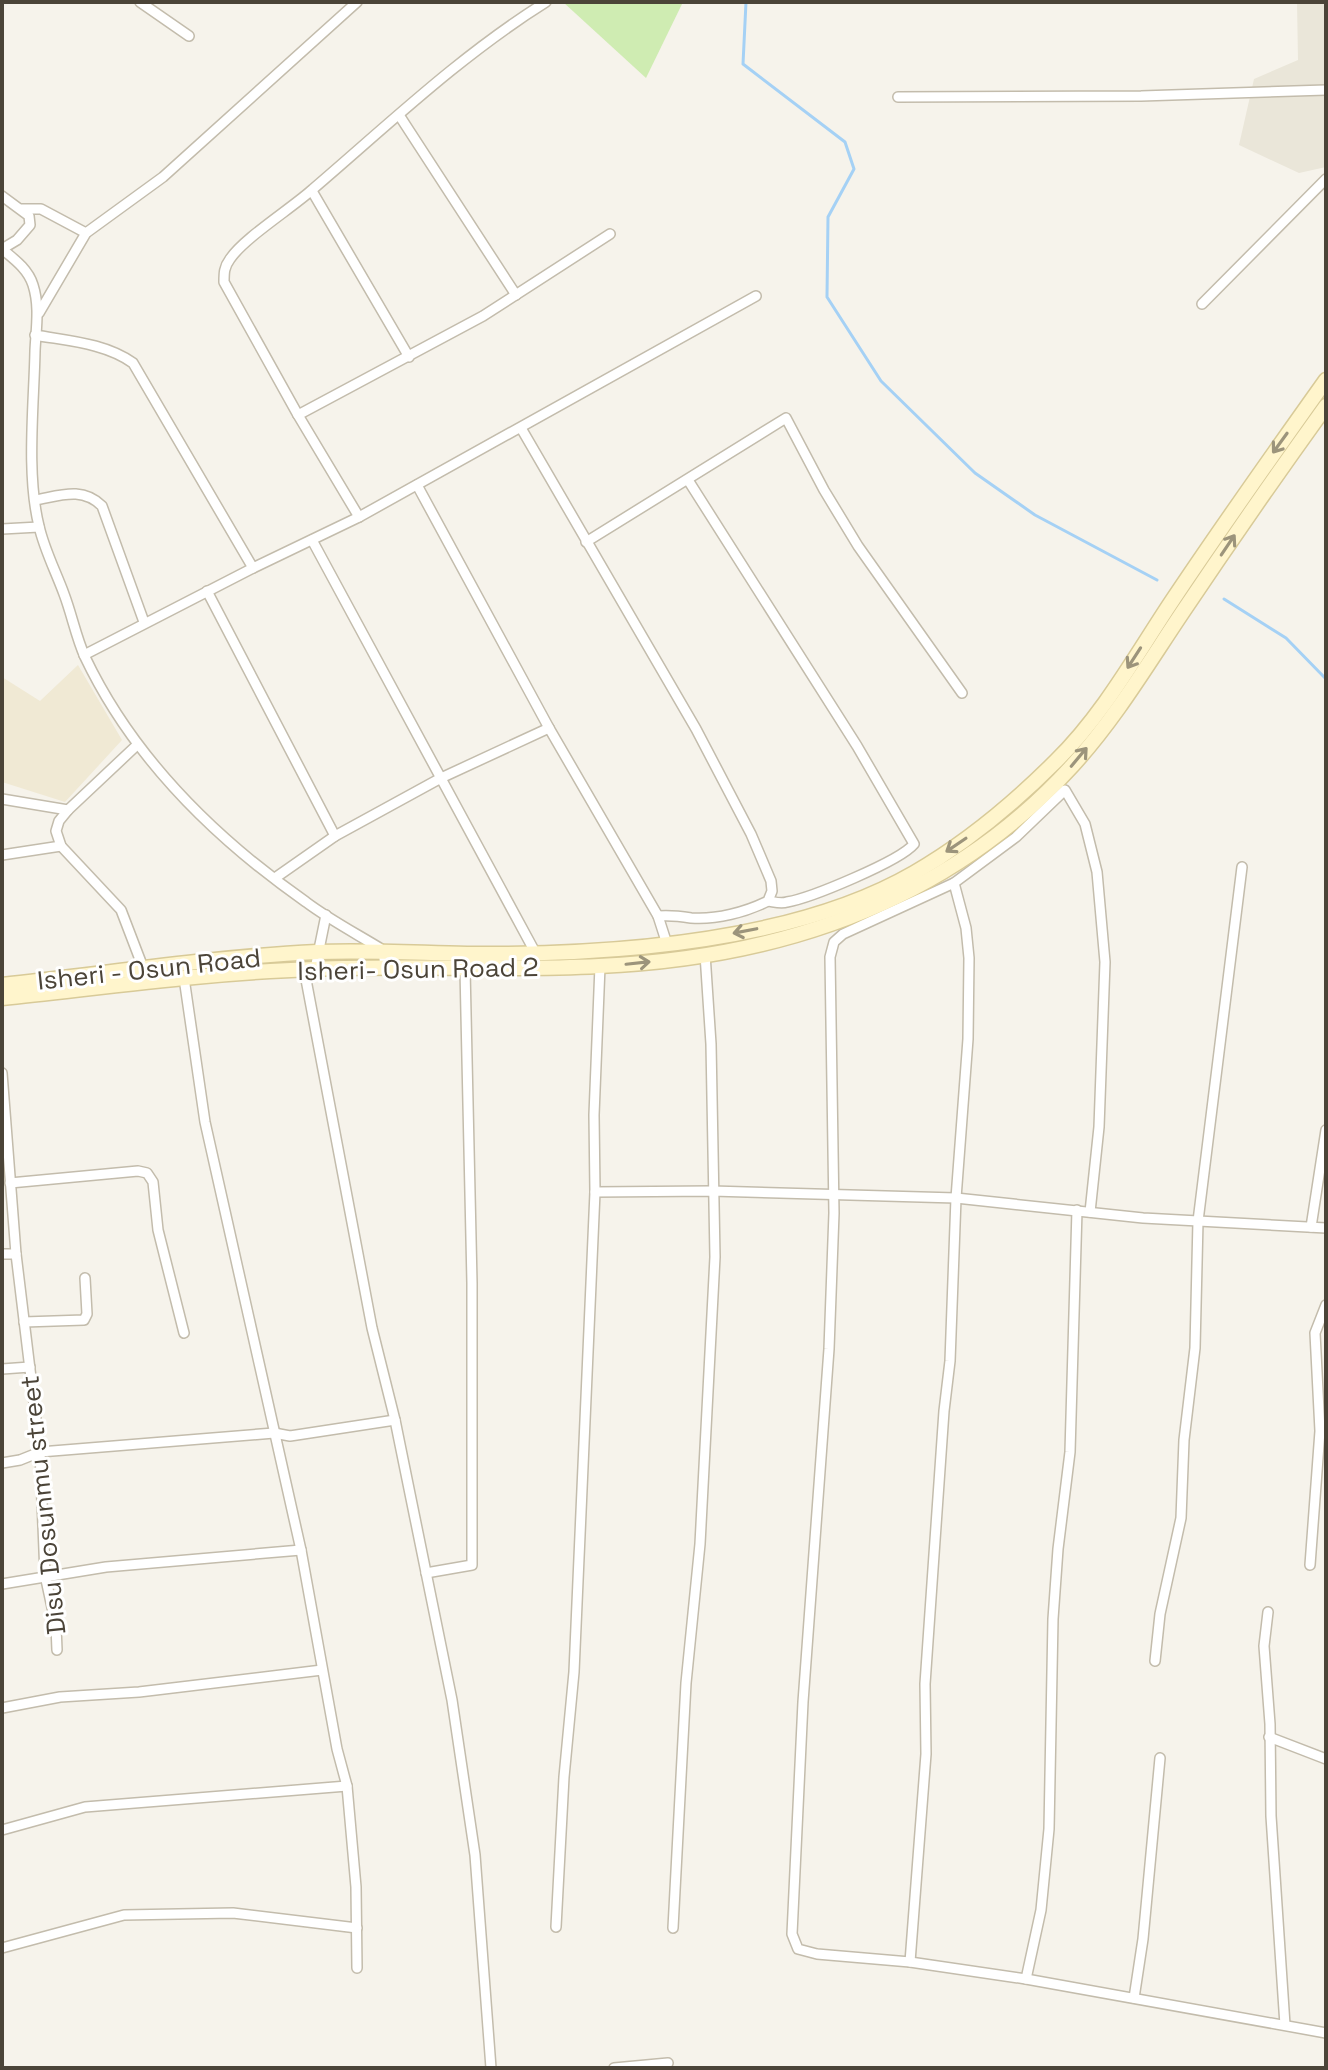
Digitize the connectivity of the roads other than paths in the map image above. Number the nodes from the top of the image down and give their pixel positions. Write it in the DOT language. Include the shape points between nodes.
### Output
graph roads {
  1 [pos="140,2"];
  2 [pos="357,2"];
  3 [pos="546,2"];
  4 [pos="189,36"];
  5 [pos="1326,90"];
  6 [pos="898,97"];
  7 [pos="399,115"];
  8 [pos="1326,179"];
  9 [pos="312,191"];
  10 [pos="2,196"];
  11 [pos="22,209"];
  12 [pos="86,233"];
  13 [pos="610,234"];
  14 [pos="2,249"];
  15 [pos="516,295"];
  16 [pos="756,296"];
  17 [pos="1202,304"];
  18 [pos="39,313"];
  19 [pos="35,335"];
  20 [pos="409,357"];
  21 [pos="1326,380"];
  22 [pos="1326,406"];
  23 [pos="298,415"];
  24 [pos="521,428"];
  25 [pos="688,480"];
  26 [pos="417,485"];
  27 [pos="35,500"];
  28 [pos="359,517"];
  29 [pos="39,527"];
  30 [pos="2,529"];
  31 [pos="312,540"];
  32 [pos="586,542"];
  33 [pos="253,568"];
  34 [pos="207,591"];
  35 [pos="144,622"];
  36 [pos="84,655"];
  37 [pos="962,693"];
  38 [pos="549,728"];
  39 [pos="137,745"];
  40 [pos="441,778"];
  41 [pos="2,799"];
  42 [pos="68,810"];
  43 [pos="335,836"];
  44 [pos="61,846"];
  45 [pos="2,855"];
  46 [pos="1242,867"];
  47 [pos="275,878"];
  48 [pos="954,883"];
  49 [pos="768,901"];
  50 [pos="326,915"];
  51 [pos="658,916"];
  52 [pos="667,944"];
  53 [pos="383,950"];
  54 [pos="318,952"];
  55 [pos="535,952"];
  56 [pos="705,954"];
  57 [pos="600,966"];
  58 [pos="385,967"];
  59 [pos="309,969"];
  60 [pos="465,969"];
  61 [pos="144,970"];
  62 [pos="184,978"];
  63 [pos="2,985"];
  64 [pos="2,998"];
  65 [pos="2,1073"];
  66 [pos="4,1124"];
  67 [pos="1326,1130"];
  68 [pos="10,1183"];
  69 [pos="712,1191"];
  70 [pos="595,1192"];
  71 [pos="834,1195"];
  72 [pos="956,1198"];
  73 [pos="1077,1210"];
  74 [pos="1090,1212"];
  75 [pos="1198,1221"];
  76 [pos="1311,1227"];
  77 [pos="1326,1228"];
  78 [pos="2,1254"];
  79 [pos="16,1254"];
  80 [pos="85,1278"];
  81 [pos="1326,1305"];
  82 [pos="24,1322"];
  83 [pos="184,1333"];
  84 [pos="30,1367"];
  85 [pos="2,1369"];
  86 [pos="395,1420"];
  87 [pos="274,1433"];
  88 [pos="40,1452"];
  89 [pos="2,1463"];
  90 [pos="301,1550"];
  91 [pos="1310,1565"];
  92 [pos="426,1573"];
  93 [pos="45,1575"];
  94 [pos="2,1584"];
  95 [pos="1268,1612"];
  96 [pos="57,1650"];
  97 [pos="1155,1661"];
  98 [pos="322,1670"];
  99 [pos="2,1708"];
  100 [pos="1269,1737"];
  101 [pos="1160,1758"];
  102 [pos="1326,1759"];
  103 [pos="347,1786"];
  104 [pos="2,1830"];
  105 [pos="556,1927"];
  106 [pos="357,1928"];
  107 [pos="673,1928"];
  108 [pos="2,1948"];
  109 [pos="910,1962"];
  110 [pos="357,1968"];
  111 [pos="1026,1979"];
  112 [pos="1134,1998"];
  113 [pos="1285,2025"];
  114 [pos="1326,2033"];
  115 [pos="668,2063"];
  116 [pos="491,2068"];
  117 [pos="614,2068"];
  1 -- 4 [label="street"];
  2 -- 12 [label="street" via="163,177"];
  3 -- 7 [label="street" via="467,56"];
  5 -- 6 [label="street"];
  7 -- 9 [label="street"];
  7 -- 15 [label="street"];
  8 -- 17 [label="street"];
  9 -- 20 [label="street"];
  9 -- 23 [label="street" via="244,245 224,271 224,282"];
  10 -- 11 [label="street"];
  11 -- 12 [label="street" via="41,209"];
  11 -- 14 [label="street" via="30,225"];
  12 -- 18 [label="street"];
  13 -- 15 [label="street"];
  14 -- 18 [label="street" via="32,283"];
  15 -- 20 [label="street"];
  16 -- 24 [label="street"];
  18 -- 19 [label="street"];
  19 -- 27 [label="street"];
  19 -- 33 [label="street" via="103,348 133,363"];
  20 -- 23 [label="street"];
  21 -- 52 [label="main road, Isheri - Osun Road, one-way" via="1102,706 1060,757 1005,808 913,874 861,899 749,931"];
  56 -- 22 [label="main road, Isheri- Osun Road 2, one-way" via="806,934 869,910 933,878 1024,812 1114,715"];
  23 -- 28 [label="street"];
  24 -- 26 [label="street"];
  24 -- 32 [label="street"];
  25 -- 32 [label="street"];
  25 -- 37 [label="street" via="788,419 858,546"];
  25 -- 49 [label="street" via="914,844 873,869 805,897"];
  26 -- 28 [label="street"];
  26 -- 38 [label="street"];
  27 -- 29 [label="street"];
  27 -- 35 [label="street" via="79,492 102,506"];
  28 -- 31 [label="street"];
  29 -- 30 [label="street"];
  29 -- 36 [label="street"];
  31 -- 33 [label="street"];
  31 -- 40 [label="street"];
  32 -- 49 [label="street" via="751,834 771,881"];
  33 -- 34 [label="street"];
  34 -- 35 [label="street"];
  34 -- 43 [label="street"];
  35 -- 36 [label="street"];
  36 -- 39 [label="street"];
  38 -- 40 [label="street"];
  38 -- 51 [label="street"];
  39 -- 42 [label="street"];
  39 -- 47 [label="street" via="186,800"];
  40 -- 43 [label="street"];
  40 -- 55 [label="street"];
  41 -- 42 [label="street"];
  42 -- 44 [label="street" via="56,831"];
  43 -- 47 [label="street"];
  44 -- 45 [label="street"];
  44 -- 61 [label="street" via="121,910"];
  46 -- 75 [label="street"];
  47 -- 50 [label="street"];
  48 -- 71 [label="street" via="834,942"];
  48 -- 72 [label="street" via="969,958"];
  48 -- 74 [label="street" via="1016,837 1065,790 1085,824 1097,872 1105,962"];
  49 -- 51 [label="street" via="727,915"];
  50 -- 53 [label="street"];
  50 -- 54 [label="street"];
  51 -- 52 [label="street"];
  52 -- 55 [label="main road, Isheri - Osun Road"];
  53 -- 54 [label="main road, Isheri - Osun Road"];
  53 -- 55 [label="main road, Isheri - Osun Road"];
  53 -- 58 [label="street"];
  54 -- 59 [label="street"];
  54 -- 61 [label="main road, Isheri - Osun Road"];
  57 -- 56 [label="main road, Isheri- Osun Road 2, one-way"];
  56 -- 69 [label="street"];
  57 -- 60 [label="main road, Isheri- Osun Road 2"];
  57 -- 70 [label="street"];
  58 -- 59 [label="main road, Isheri- Osun Road 2"];
  58 -- 60 [label="main road, Isheri- Osun Road 2"];
  59 -- 62 [label="main road, Isheri- Osun Road 2"];
  59 -- 86 [label="street" via="372,1328"];
  60 -- 92 [label="street" via="473,1560 468,1568"];
  61 -- 63 [label="main road, Isheri - Osun Road"];
  62 -- 64 [label="main road, Isheri- Osun Road 2"];
  62 -- 87 [label="street" via="205,1122"];
  65 -- 66 [label="street, Disu Dosunmu street"];
  66 -- 68 [label="street, Disu Dosunmu street"];
  67 -- 76 [label="street"];
  68 -- 79 [label="street, Disu Dosunmu street"];
  68 -- 83 [label="street" via="147,1173"];
  69 -- 70 [label="street"];
  69 -- 71 [label="street"];
  69 -- 107 [label="street" via="714,1271 700,1544 686,1683"];
  70 -- 105 [label="street" via="575,1657"];
  71 -- 72 [label="street"];
  71 -- 109 [label="street" via="792,1934 798,1949 817,1954"];
  72 -- 73 [label="street"];
  72 -- 109 [label="street"];
  73 -- 74 [label="street"];
  73 -- 111 [label="street" via="1070,1452 1053,1619 1049,1829 1041,1910"];
  74 -- 75 [label="street"];
  75 -- 76 [label="street"];
  75 -- 97 [label="street" via="1195,1348 1181,1518"];
  76 -- 77 [label="street"];
  78 -- 79 [label="street"];
  79 -- 82 [label="street, Disu Dosunmu street"];
  80 -- 82 [label="street" via="84,1320"];
  81 -- 91 [label="street" via="1315,1333 1320,1431"];
  82 -- 84 [label="street, Disu Dosunmu street"];
  84 -- 85 [label="street"];
  84 -- 88 [label="street, Disu Dosunmu street"];
  86 -- 87 [label="street" via="290,1436"];
  86 -- 92 [label="street"];
  87 -- 88 [label="street"];
  87 -- 90 [label="street"];
  88 -- 89 [label="street"];
  88 -- 93 [label="street, Disu Dosunmu street"];
  90 -- 93 [label="street"];
  90 -- 98 [label="street"];
  92 -- 116 [label="street" via="475,1855"];
  93 -- 94 [label="street"];
  93 -- 96 [label="street, Disu Dosunmu street"];
  95 -- 100 [label="street" via="1264,1646"];
  98 -- 99 [label="street" via="60,1697"];
  98 -- 103 [label="street"];
  100 -- 102 [label="street"];
  100 -- 113 [label="street"];
  101 -- 112 [label="street"];
  103 -- 104 [label="street" via="85,1807"];
  103 -- 106 [label="street"];
  106 -- 108 [label="street" via="233,1913 124,1915"];
  106 -- 110 [label="street"];
  109 -- 111 [label="street"];
  111 -- 112 [label="street"];
  112 -- 113 [label="street"];
  113 -- 114 [label="street"];
  115 -- 117 [label="street"];
}
